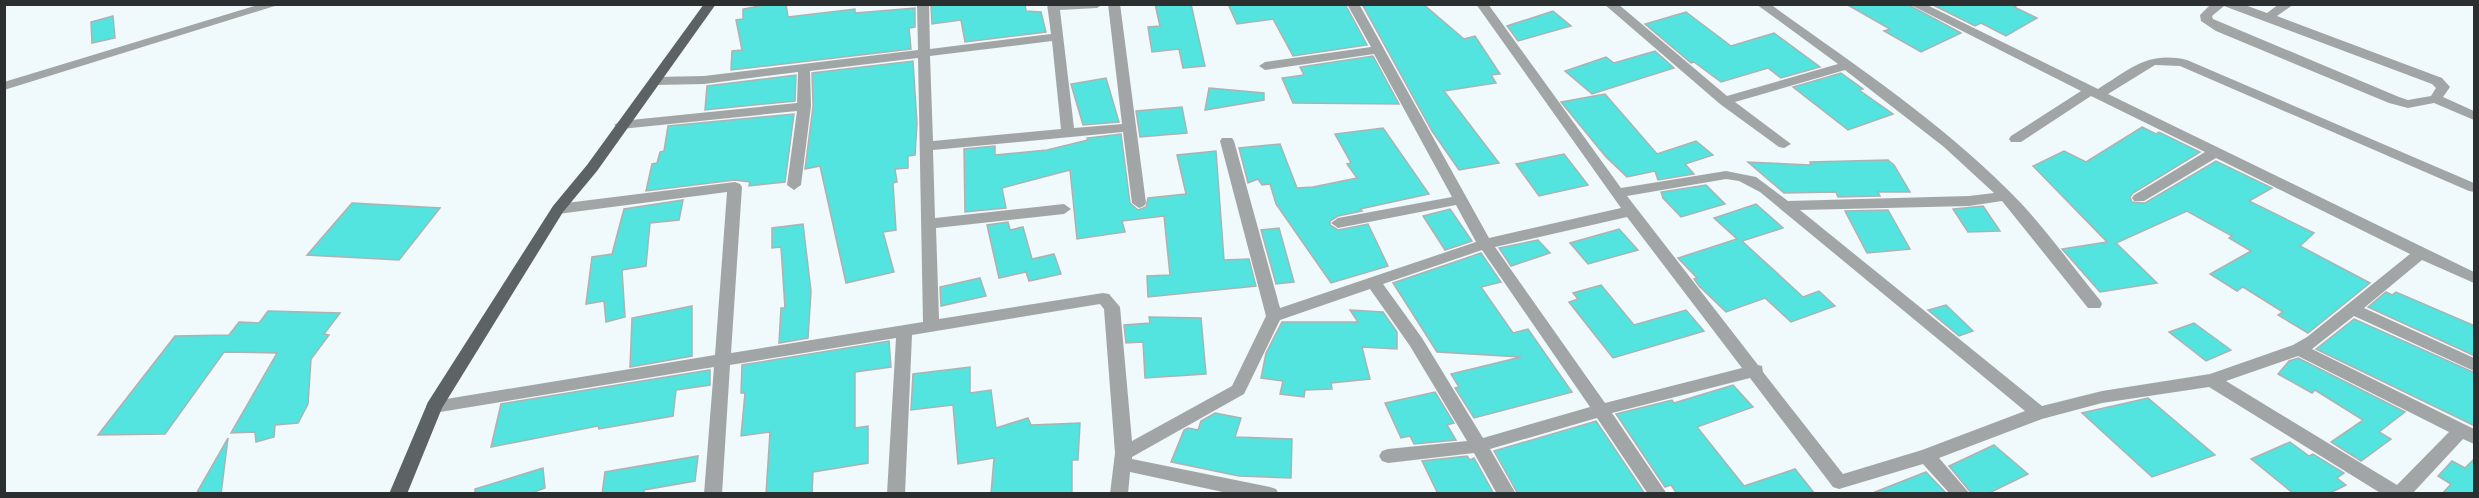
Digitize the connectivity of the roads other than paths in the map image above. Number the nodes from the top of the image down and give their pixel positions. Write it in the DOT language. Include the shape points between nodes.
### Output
graph roads {
  1 [pos="275,4"];
  2 [pos="710,4"];
  3 [pos="923,4"];
  4 [pos="1097,4"];
  5 [pos="1114,4"];
  6 [pos="1353,4"];
  7 [pos="1482,4"];
  8 [pos="1610,4"];
  9 [pos="1762,4"];
  10 [pos="1915,4"];
  11 [pos="2219,4"];
  12 [pos="2228,4"];
  13 [pos="2288,4"];
  14 [pos="1053,6"];
  15 [pos="2268,17"];
  16 [pos="1056,37"];
  17 [pos="1378,50"];
  18 [pos="924,53"];
  19 [pos="1265,66"];
  20 [pos="1846,66"];
  21 [pos="804,68"];
  22 [pos="656,81"];
  23 [pos="4,86"];
  24 [pos="2095,92"];
  25 [pos="2435,99"];
  26 [pos="1725,101"];
  27 [pos="804,106"];
  28 [pos="2475,116"];
  29 [pos="621,125"];
  30 [pos="1129,127"];
  31 [pos="1068,133"];
  32 [pos="2016,139"];
  33 [pos="1227,141"];
  34 [pos="1784,144"];
  35 [pos="926,146"];
  36 [pos="2216,152"];
  37 [pos="794,185"];
  38 [pos="2475,188"];
  39 [pos="1617,193"];
  40 [pos="2006,196"];
  41 [pos="2139,198"];
  42 [pos="1460,200"];
  43 [pos="1139,203"];
  44 [pos="1785,206"];
  45 [pos="558,209"];
  46 [pos="1064,209"];
  47 [pos="1631,211"];
  48 [pos="1338,223"];
  49 [pos="928,224"];
  50 [pos="1485,244"];
  51 [pos="2421,253"];
  52 [pos="2475,278"];
  53 [pos="1372,281"];
  54 [pos="2094,304"];
  55 [pos="2352,309"];
  56 [pos="1274,316"];
  57 [pos="931,325"];
  58 [pos="904,329"];
  59 [pos="2298,349"];
  60 [pos="724,358"];
  61 [pos="2475,365"];
  62 [pos="1756,370"];
  63 [pos="2211,380"];
  64 [pos="434,407"];
  65 [pos="1600,410"];
  66 [pos="2040,413"];
  67 [pos="2468,434"];
  68 [pos="1479,446"];
  69 [pos="1388,456"];
  70 [pos="1926,456"];
  71 [pos="1123,459"];
  72 [pos="1844,488"];
  73 [pos="398,494"];
  74 [pos="713,494"];
  75 [pos="896,494"];
  76 [pos="1119,494"];
  77 [pos="1270,494"];
  78 [pos="1507,494"];
  79 [pos="1658,494"];
  80 [pos="1961,494"];
  81 [pos="2398,494"];
  1 -- 23 [label="street"];
  2 -- 22 [label="main road"];
  3 -- 18 [label="street"];
  4 -- 14 [label="street"];
  5 -- 30 [label="street"];
  6 -- 17 [label="street"];
  7 -- 39 [label="street"];
  8 -- 26 [label="street"];
  9 -- 20 [label="street"];
  10 -- 24 [label="street"];
  11 -- 25 [label="street" via="2206,15 2207,21 2220,28 2394,100 2408,104"];
  12 -- 15 [label="street"];
  13 -- 15 [label="street"];
  14 -- 16 [label="street"];
  15 -- 25 [label="street" via="2437,81 2443,87"];
  16 -- 18 [label="street"];
  16 -- 31 [label="street"];
  17 -- 19 [label="street"];
  17 -- 42 [label="street"];
  18 -- 21 [label="street"];
  18 -- 35 [label="street"];
  20 -- 26 [label="street"];
  20 -- 40 [label="street" via="1980,170"];
  21 -- 22 [label="street" via="704,80"];
  21 -- 27 [label="street"];
  22 -- 29 [label="main road"];
  24 -- 32 [label="street"];
  24 -- 36 [label="street"];
  24 -- 38 [label="street" via="2151,62 2183,63"];
  25 -- 28 [label="street"];
  26 -- 34 [label="street"];
  27 -- 29 [label="street"];
  27 -- 37 [label="street"];
  29 -- 45 [label="main road"];
  30 -- 31 [label="street"];
  30 -- 43 [label="street"];
  31 -- 35 [label="street"];
  33 -- 56 [label="street"];
  35 -- 49 [label="street"];
  36 -- 41 [label="street"];
  36 -- 51 [label="street"];
  39 -- 44 [label="street" via="1742,175"];
  39 -- 47 [label="street"];
  40 -- 44 [label="street" via="1969,201"];
  40 -- 54 [label="street"];
  42 -- 48 [label="street"];
  42 -- 50 [label="street"];
  44 -- 66 [label="street"];
  45 -- 60 [label="street" via="735,187"];
  45 -- 64 [label="main road"];
  46 -- 49 [label="street"];
  47 -- 50 [label="street"];
  47 -- 62 [label="street"];
  49 -- 57 [label="street"];
  50 -- 53 [label="street"];
  50 -- 65 [label="street"];
  51 -- 52 [label="street"];
  51 -- 55 [label="street"];
  53 -- 56 [label="street"];
  53 -- 68 [label="street" via="1416,342"];
  55 -- 59 [label="street"];
  55 -- 61 [label="street"];
  56 -- 71 [label="street" via="1238,390"];
  57 -- 58 [label="street"];
  57 -- 71 [label="street" via="1103,298 1112,307"];
  58 -- 60 [label="street"];
  58 -- 75 [label="street"];
  59 -- 63 [label="street"];
  59 -- 67 [label="street"];
  60 -- 64 [label="street"];
  60 -- 74 [label="street"];
  62 -- 65 [label="street"];
  62 -- 72 [label="street"];
  63 -- 66 [label="street" via="2102,396"];
  63 -- 81 [label="street"];
  64 -- 73 [label="main road"];
  65 -- 68 [label="street"];
  65 -- 79 [label="street"];
  66 -- 70 [label="street"];
  67 -- 81 [label="street"];
  68 -- 69 [label="street"];
  68 -- 78 [label="street"];
  70 -- 72 [label="street"];
  70 -- 80 [label="street"];
  71 -- 76 [label="street"];
  71 -- 77 [label="street"];
}
